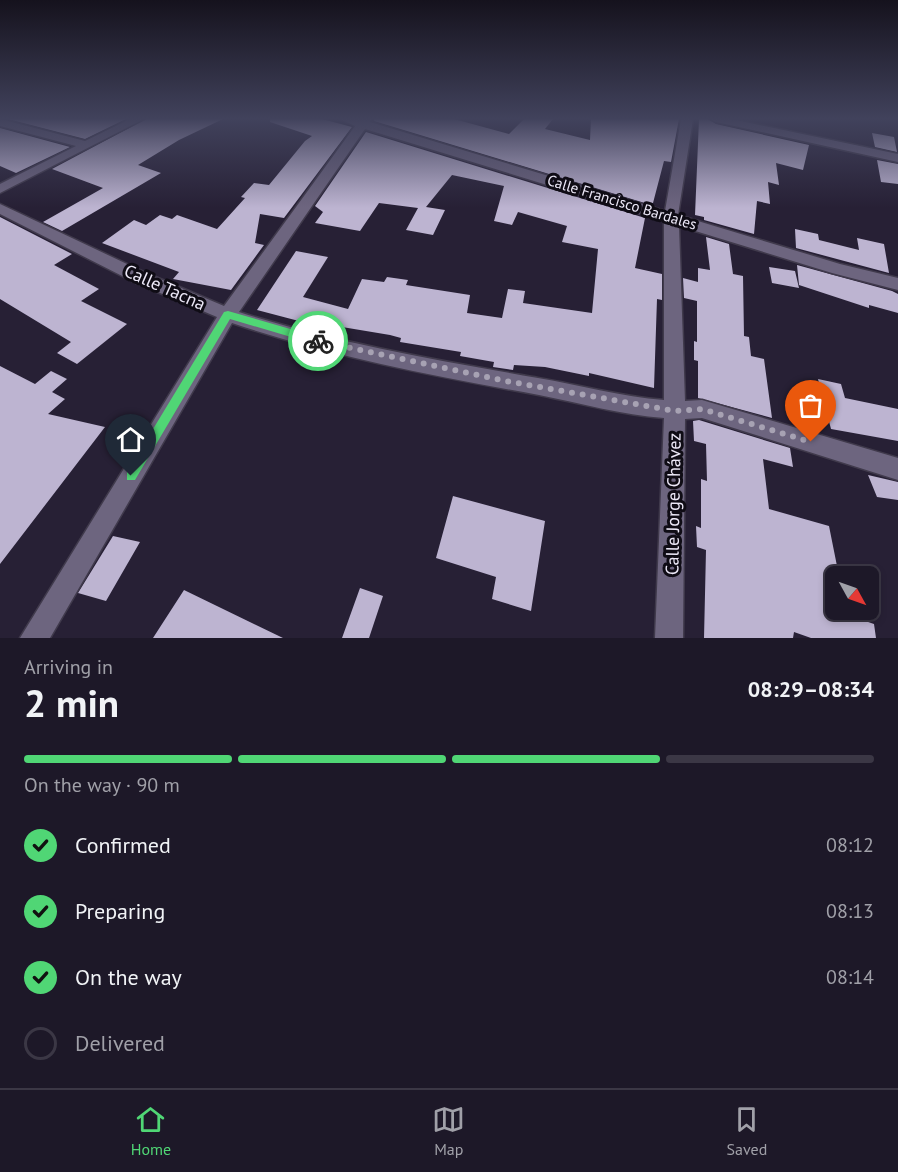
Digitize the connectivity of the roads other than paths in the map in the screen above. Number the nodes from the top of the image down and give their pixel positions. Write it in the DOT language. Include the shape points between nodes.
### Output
graph roads {
  1 [pos="78,149"];
  2 [pos="339,149"];
  3 [pos="452,149"];
  4 [pos="682,149"];
  5 [pos="855,149"];
  6 [pos="898,158"];
  7 [pos="0,189"];
  8 [pos="0,208"];
  9 [pos="671,216"];
  10 [pos="898,284"];
  11 [pos="228,314"];
  12 [pos="675,411"];
  13 [pos="898,469"];
  14 [pos="34,638"];
  15 [pos="669,638"];
  1 -- 7 [label="street"];
  2 -- 11 [label="street"];
  3 -- 9 [label="street, Calle Francisco Bardales"];
  4 -- 9 [label="street, Calle Jorge Chávez"];
  5 -- 6 [label="street"];
  8 -- 11 [label="street, Calle Tacna" via="146,281"];
  9 -- 10 [label="street, Calle Francisco Bardales" via="837,269"];
  9 -- 12 [label="street, Calle Jorge Chávez"];
  11 -- 12 [label="street, Calle Tacna" via="360,351"];
  11 -- 14 [label="street"];
  12 -- 13 [label="street, Calle Tacna" via="702,409"];
  12 -- 15 [label="street, Calle Jorge Chávez"];
}
